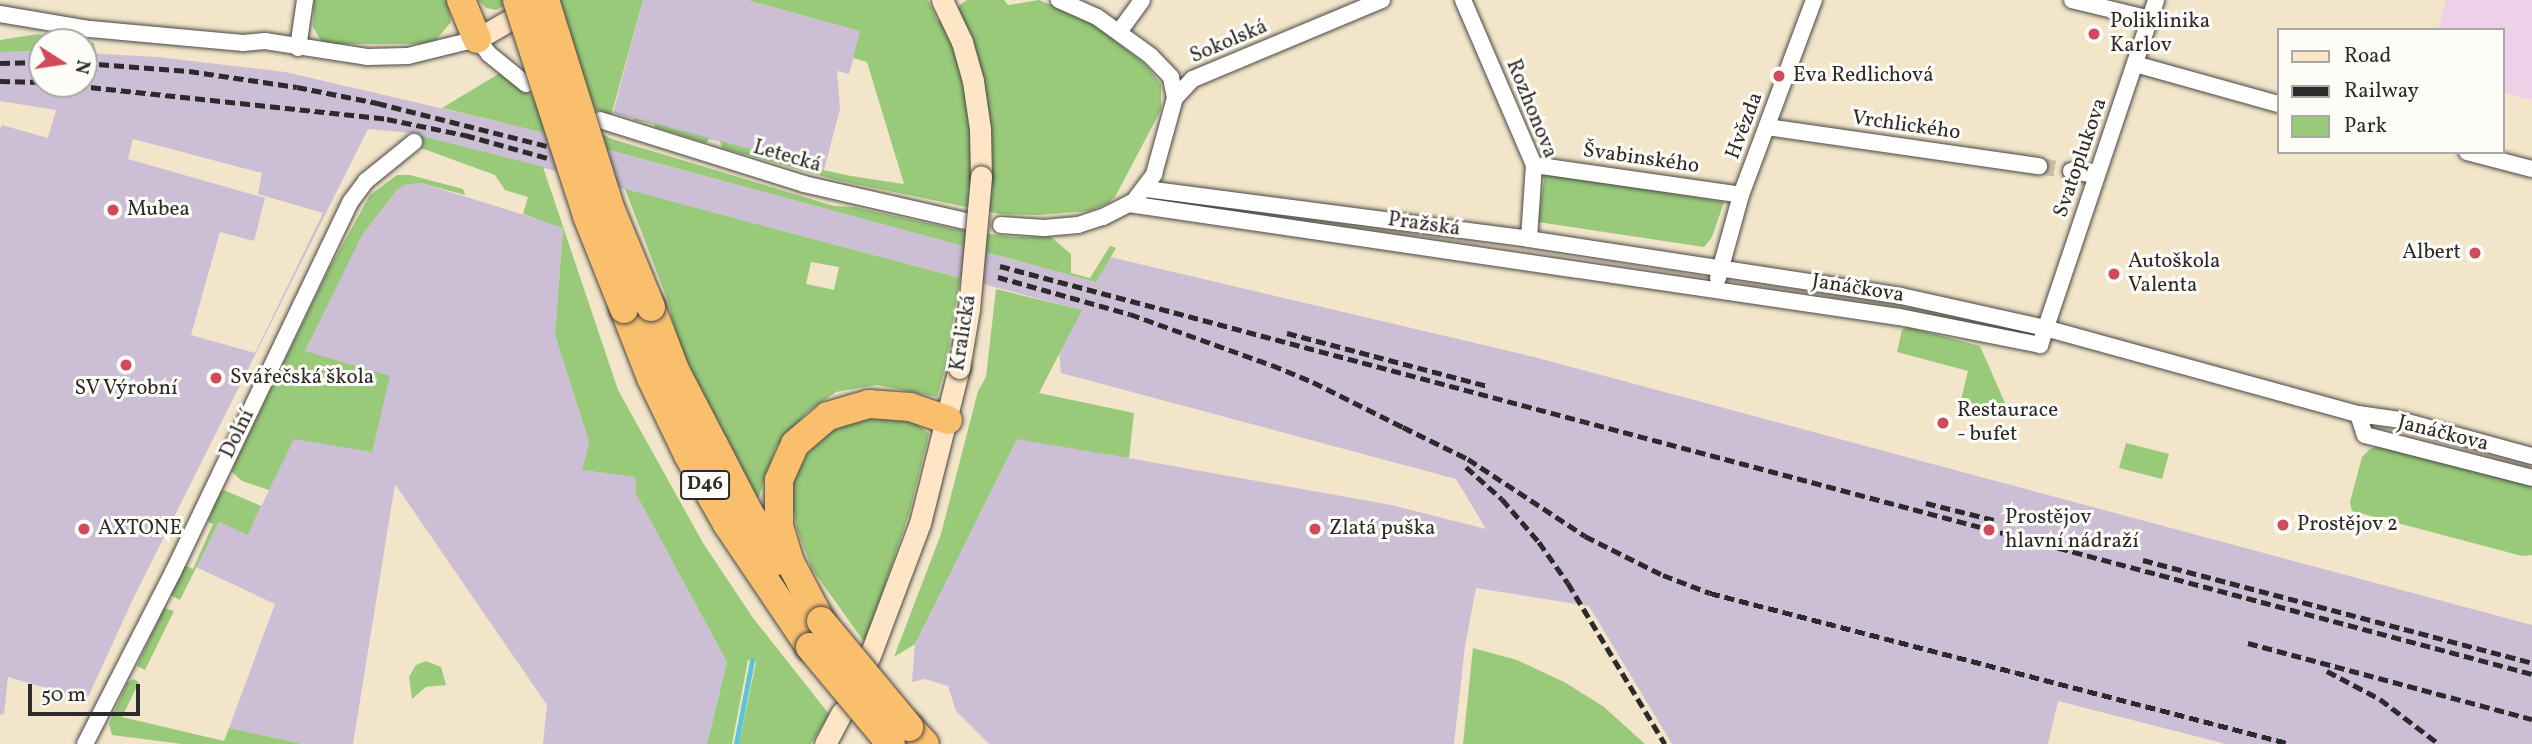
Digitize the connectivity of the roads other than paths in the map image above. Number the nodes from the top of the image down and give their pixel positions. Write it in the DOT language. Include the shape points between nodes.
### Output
graph roads {
  1 [pos="305,0"];
  2 [pos="461,0"];
  3 [pos="545,0"];
  4 [pos="942,0"];
  5 [pos="1059,0"];
  6 [pos="1142,0"];
  7 [pos="1382,0"];
  8 [pos="1463,0"];
  9 [pos="1814,0"];
  10 [pos="2072,0"];
  11 [pos="2156,0"];
  12 [pos="513,11"];
  13 [pos="0,14"];
  14 [pos="2150,19"];
  15 [pos="1119,32"];
  16 [pos="477,39"];
  17 [pos="298,48"];
  18 [pos="2135,64"];
  19 [pos="526,84"];
  20 [pos="1175,98"];
  21 [pos="2276,103"];
  22 [pos="600,120"];
  23 [pos="1767,127"];
  24 [pos="414,142"];
  25 [pos="2475,154"];
  26 [pos="1534,165"];
  27 [pos="2039,166"];
  28 [pos="2532,169"];
  29 [pos="2071,171"];
  30 [pos="2097,175"];
  31 [pos="1146,189"];
  32 [pos="1741,195"];
  33 [pos="1129,204"];
  34 [pos="966,221"];
  35 [pos="1001,225"];
  36 [pos="1530,239"];
  37 [pos="1722,268"];
  38 [pos="1776,277"];
  39 [pos="1713,288"];
  40 [pos="1901,296"];
  41 [pos="638,308"];
  42 [pos="1899,317"];
  43 [pos="2045,328"];
  44 [pos="2358,414"];
  45 [pos="948,420"];
  46 [pos="2532,456"];
  47 [pos="2532,478"];
  48 [pos="821,621"];
  49 [pos="869,658"];
  50 [pos="842,712"];
  51 [pos="908,738"];
  52 [pos="85,744"];
  53 [pos="825,744"];
  1 -- 17 [label="street"];
  2 -- 16 [label="highway"];
  3 -- 41 [label="highway, D46, bridge"];
  4 -- 45 [label="main road, Kralická, bridge" via="973,80 981,177 974,269"];
  5 -- 15 [label="street"];
  6 -- 15 [label="street"];
  7 -- 20 [label="street, Sokolská" via="1193,79"];
  8 -- 26 [label="street, Rozhonova"];
  9 -- 23 [label="street, Hvězda"];
  10 -- 14 [label="street"];
  11 -- 14 [label="street, Svatoplukova"];
  12 -- 16 [label="main road"];
  12 -- 41 [label="highway, D46, bridge" via="587,216"];
  13 -- 17 [label="street" via="90,29 243,43 265,41"];
  14 -- 18 [label="street, Svatoplukova"];
  15 -- 20 [label="street" via="1168,73"];
  16 -- 17 [label="street" via="393,57"];
  16 -- 19 [label="street"];
  18 -- 21 [label="street"];
  18 -- 30 [label="street, Svatoplukova"];
  20 -- 31 [label="street"];
  22 -- 34 [label="street, Letecká" via="804,184"];
  23 -- 27 [label="street, Vrchlického"];
  23 -- 32 [label="street, Hvězda"];
  24 -- 52 [label="street, Dolní" via="366,181 351,201"];
  25 -- 28 [label="street"];
  26 -- 32 [label="street, Švabinského"];
  26 -- 36 [label="street, Rozhonova"];
  29 -- 30 [label="street"];
  30 -- 43 [label="street, Svatoplukova"];
  31 -- 33 [label="street"];
  31 -- 36 [label="street, Pražská"];
  32 -- 37 [label="street, Hvězda"];
  33 -- 35 [label="street" via="1078,225"];
  33 -- 39 [label="street, Pražská"];
  36 -- 37 [label="street, Janáčkova"];
  37 -- 38 [label="street, Janáčkova"];
  37 -- 39 [label="street, Hvězda"];
  38 -- 39 [label="street, Janáčkova" via="1736,280"];
  38 -- 40 [label="street, Janáčkova"];
  39 -- 42 [label="street, Janáčkova"];
  40 -- 42 [label="street"];
  40 -- 43 [label="street, Janáčkova"];
  41 -- 48 [label="highway, D46" via="676,370 748,511"];
  41 -- 51 [label="highway, D46, bridge" via="651,377 727,524 810,647"];
  42 -- 43 [label="street, Janáčkova" via="2040,345"];
  43 -- 44 [label="street, Janáčkova"];
  44 -- 46 [label="street, Janáčkova"];
  44 -- 47 [label="street, Janáčkova" via="2365,435"];
  45 -- 48 [label="highway" via="910,407 869,404 828,416 795,444 779,480 779,527 790,562"];
  45 -- 49 [label="main road, Kralická" via="920,523"];
  48 -- 51 [label="highway, D46, bridge"];
  50 -- 53 [label="main road"];
}
